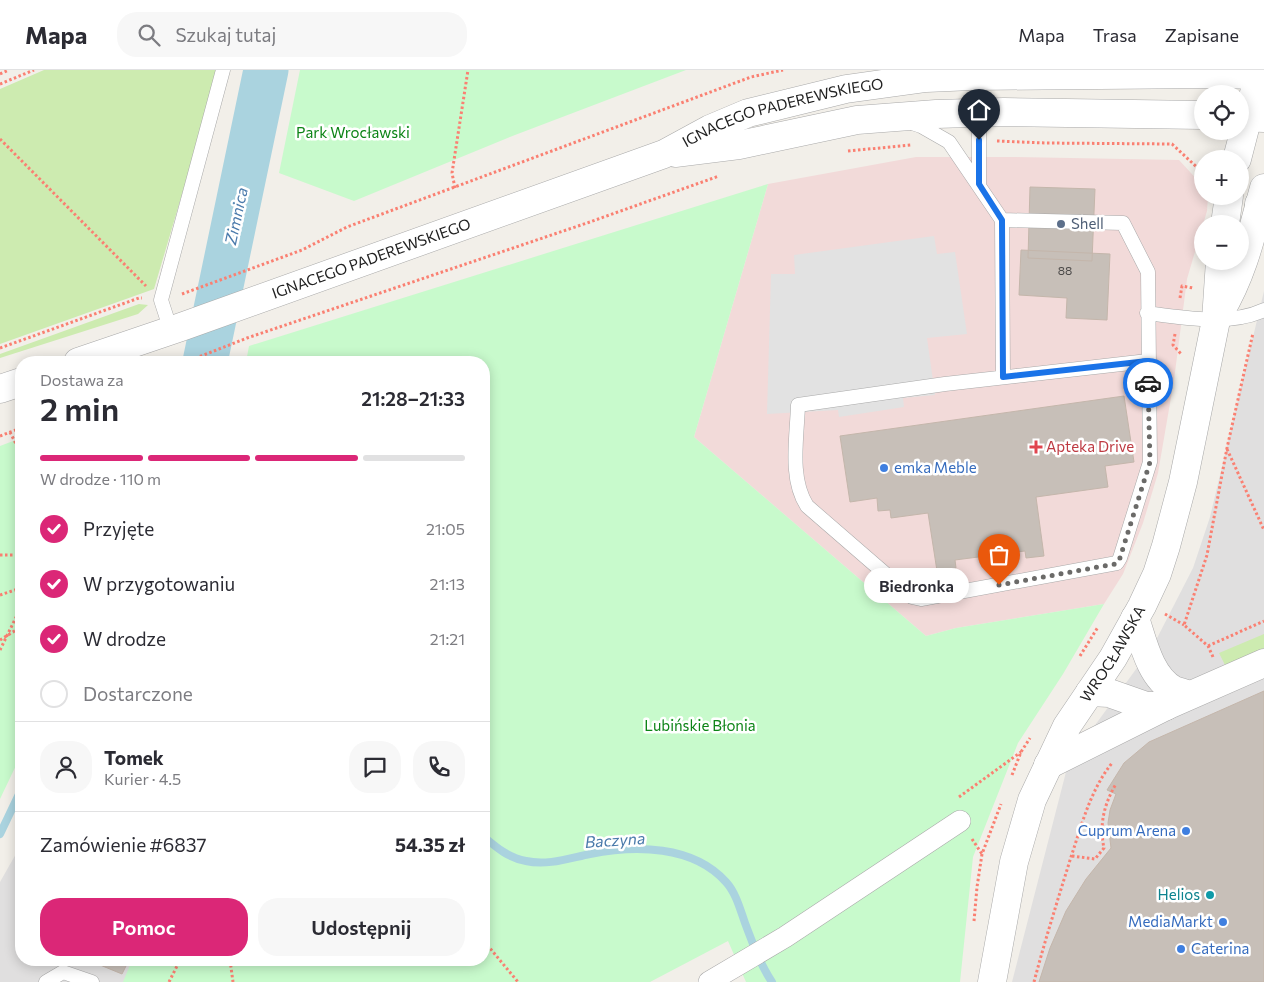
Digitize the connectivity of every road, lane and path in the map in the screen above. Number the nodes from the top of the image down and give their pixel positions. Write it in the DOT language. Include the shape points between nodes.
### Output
graph roads {
  1 [pos="9,70"];
  2 [pos="34,70"];
  3 [pos="223,70"];
  4 [pos="468,70"];
  5 [pos="784,70"];
  6 [pos="1261,73"];
  7 [pos="0,74"];
  8 [pos="0,84"];
  9 [pos="979,113"];
  10 [pos="1194,115"];
  11 [pos="891,117"];
  12 [pos="1251,118"];
  13 [pos="0,139"];
  14 [pos="979,140"];
  15 [pos="949,142"];
  16 [pos="1240,150"];
  17 [pos="847,151"];
  18 [pos="664,154"];
  19 [pos="1194,165"];
  20 [pos="728,173"];
  21 [pos="979,184"];
  22 [pos="456,188"];
  23 [pos="1262,197"];
  24 [pos="1002,220"];
  25 [pos="1219,270"];
  26 [pos="1199,284"];
  27 [pos="193,290"];
  28 [pos="161,300"];
  29 [pos="1260,311"];
  30 [pos="1147,313"];
  31 [pos="1177,317"];
  32 [pos="1216,320"];
  33 [pos="176,329"];
  34 [pos="0,348"];
  35 [pos="96,356"];
  36 [pos="201,356"];
  37 [pos="1184,360"];
  38 [pos="1148,361"];
  39 [pos="1003,377"];
  40 [pos="15,384"];
  41 [pos="0,389"];
  42 [pos="15,430"];
  43 [pos="10,432"];
  44 [pos="0,436"];
  45 [pos="15,442"];
  46 [pos="1227,448"];
  47 [pos="1264,530"];
  48 [pos="0,555"];
  49 [pos="15,555"];
  50 [pos="15,590"];
  51 [pos="0,596"];
  52 [pos="1135,618"];
  53 [pos="15,619"];
  54 [pos="1102,619"];
  55 [pos="1264,621"];
  56 [pos="15,631"];
  57 [pos="6,636"];
  58 [pos="0,640"];
  59 [pos="0,650"];
  60 [pos="1078,659"];
  61 [pos="1264,663"];
  62 [pos="1090,692"];
  63 [pos="1178,700"];
  64 [pos="1031,736"];
  65 [pos="1021,752"];
  66 [pos="1114,760"];
  67 [pos="1048,765"];
  68 [pos="1011,780"];
  69 [pos="1116,784"];
  70 [pos="1003,798"];
  71 [pos="960,821"];
  72 [pos="982,854"];
  73 [pos="1072,856"];
  74 [pos="974,925"];
  75 [pos="490,948"];
  76 [pos="177,966"];
  77 [pos="231,966"];
  78 [pos="46,982"];
  79 [pos="92,982"];
  80 [pos="170,982"];
  81 [pos="233,982"];
  82 [pos="518,982"];
  83 [pos="709,982"];
  84 [pos="992,982"];
  85 [pos="1034,982"];
  1 -- 7 [label="path"];
  2 -- 8 [label="path"];
  3 -- 28 [label="lane"];
  4 -- 22 [label="path" via="452,173"];
  5 -- 22 [label="path" via="752,78"];
  6 -- 12 [label="street"];
  6 -- 18 [label="street, IGNACEGO PADEREWSKIEGO" via="926,78 846,89 748,113 710,128"];
  9 -- 10 [label="street, IGNACEGO PADEREWSKIEGO"];
  9 -- 11 [label="street, IGNACEGO PADEREWSKIEGO"];
  9 -- 14 [label="lane"];
  11 -- 15 [label="lane" via="920,126"];
  11 -- 18 [label="street, IGNACEGO PADEREWSKIEGO" via="857,120 740,145"];
  12 -- 16 [label="street"];
  13 -- 28 [label="path"];
  14 -- 19 [label="path" via="1172,144"];
  14 -- 21 [label="lane"];
  15 -- 17 [label="path"];
  15 -- 21 [label="lane"];
  18 -- 33 [label="street, IGNACEGO PADEREWSKIEGO"];
  20 -- 36 [label="path"];
  21 -- 24 [label="lane"];
  22 -- 27 [label="path" via="347,227 302,250"];
  23 -- 32 [label="street, WROCŁAWSKA" via="1244,263"];
  24 -- 30 [label="lane" via="1123,223 1148,272"];
  24 -- 39 [label="lane"];
  25 -- 32 [label="street, WROCŁAWSKA"];
  26 -- 31 [label="path" via="1193,288 1182,286"];
  28 -- 33 [label="lane"];
  28 -- 34 [label="path" via="138,298"];
  29 -- 32 [label="lane"];
  29 -- 46 [label="path"];
  30 -- 31 [label="lane"];
  30 -- 38 [label="lane"];
  31 -- 32 [label="lane"];
  31 -- 37 [label="path" via="1173,345"];
  32 -- 52 [label="street, WROCŁAWSKA" via="1185,472 1168,537 1157,574"];
  33 -- 35 [label="street, IGNACEGO PADEREWSKIEGO"];
  38 -- 39 [label="lane"];
  38 -- 39 [label="lane" via="1150,462 1117,563 921,599 912,597 807,506 800,495 796,478 798,405"];
  40 -- 41 [label="street"];
  42 -- 43 [label="path"];
  43 -- 44 [label="path"];
  43 -- 45 [label="path"];
  46 -- 47 [label="path"];
  46 -- 55 [label="path" via="1207,555 1184,625 1208,646"];
  48 -- 49 [label="path"];
  50 -- 51 [label="path"];
  52 -- 62 [label="street, WROCŁAWSKA"];
  52 -- 63 [label="street" via="1152,665 1174,690"];
  53 -- 57 [label="path"];
  54 -- 60 [label="path"];
  56 -- 57 [label="path"];
  57 -- 58 [label="path"];
  57 -- 59 [label="path"];
  61 -- 63 [label="street"];
  62 -- 63 [label="street" via="1109,693 1146,706"];
  62 -- 67 [label="street, WROCŁAWSKA"];
  63 -- 67 [label="street"];
  64 -- 65 [label="path"];
  65 -- 68 [label="path"];
  65 -- 71 [label="path" via="950,804"];
  66 -- 73 [label="path" via="1096,787"];
  67 -- 84 [label="street, WROCŁAWSKA" via="1020,837"];
  69 -- 73 [label="path" via="1103,816 1104,848 1095,859"];
  70 -- 72 [label="path"];
  71 -- 72 [label="path"];
  71 -- 83 [label="street"];
  72 -- 74 [label="path"];
  73 -- 85 [label="path"];
  75 -- 82 [label="path"];
  76 -- 80 [label="path"];
  77 -- 81 [label="path"];
  78 -- 79 [label="lane" via="63,972"];
}
